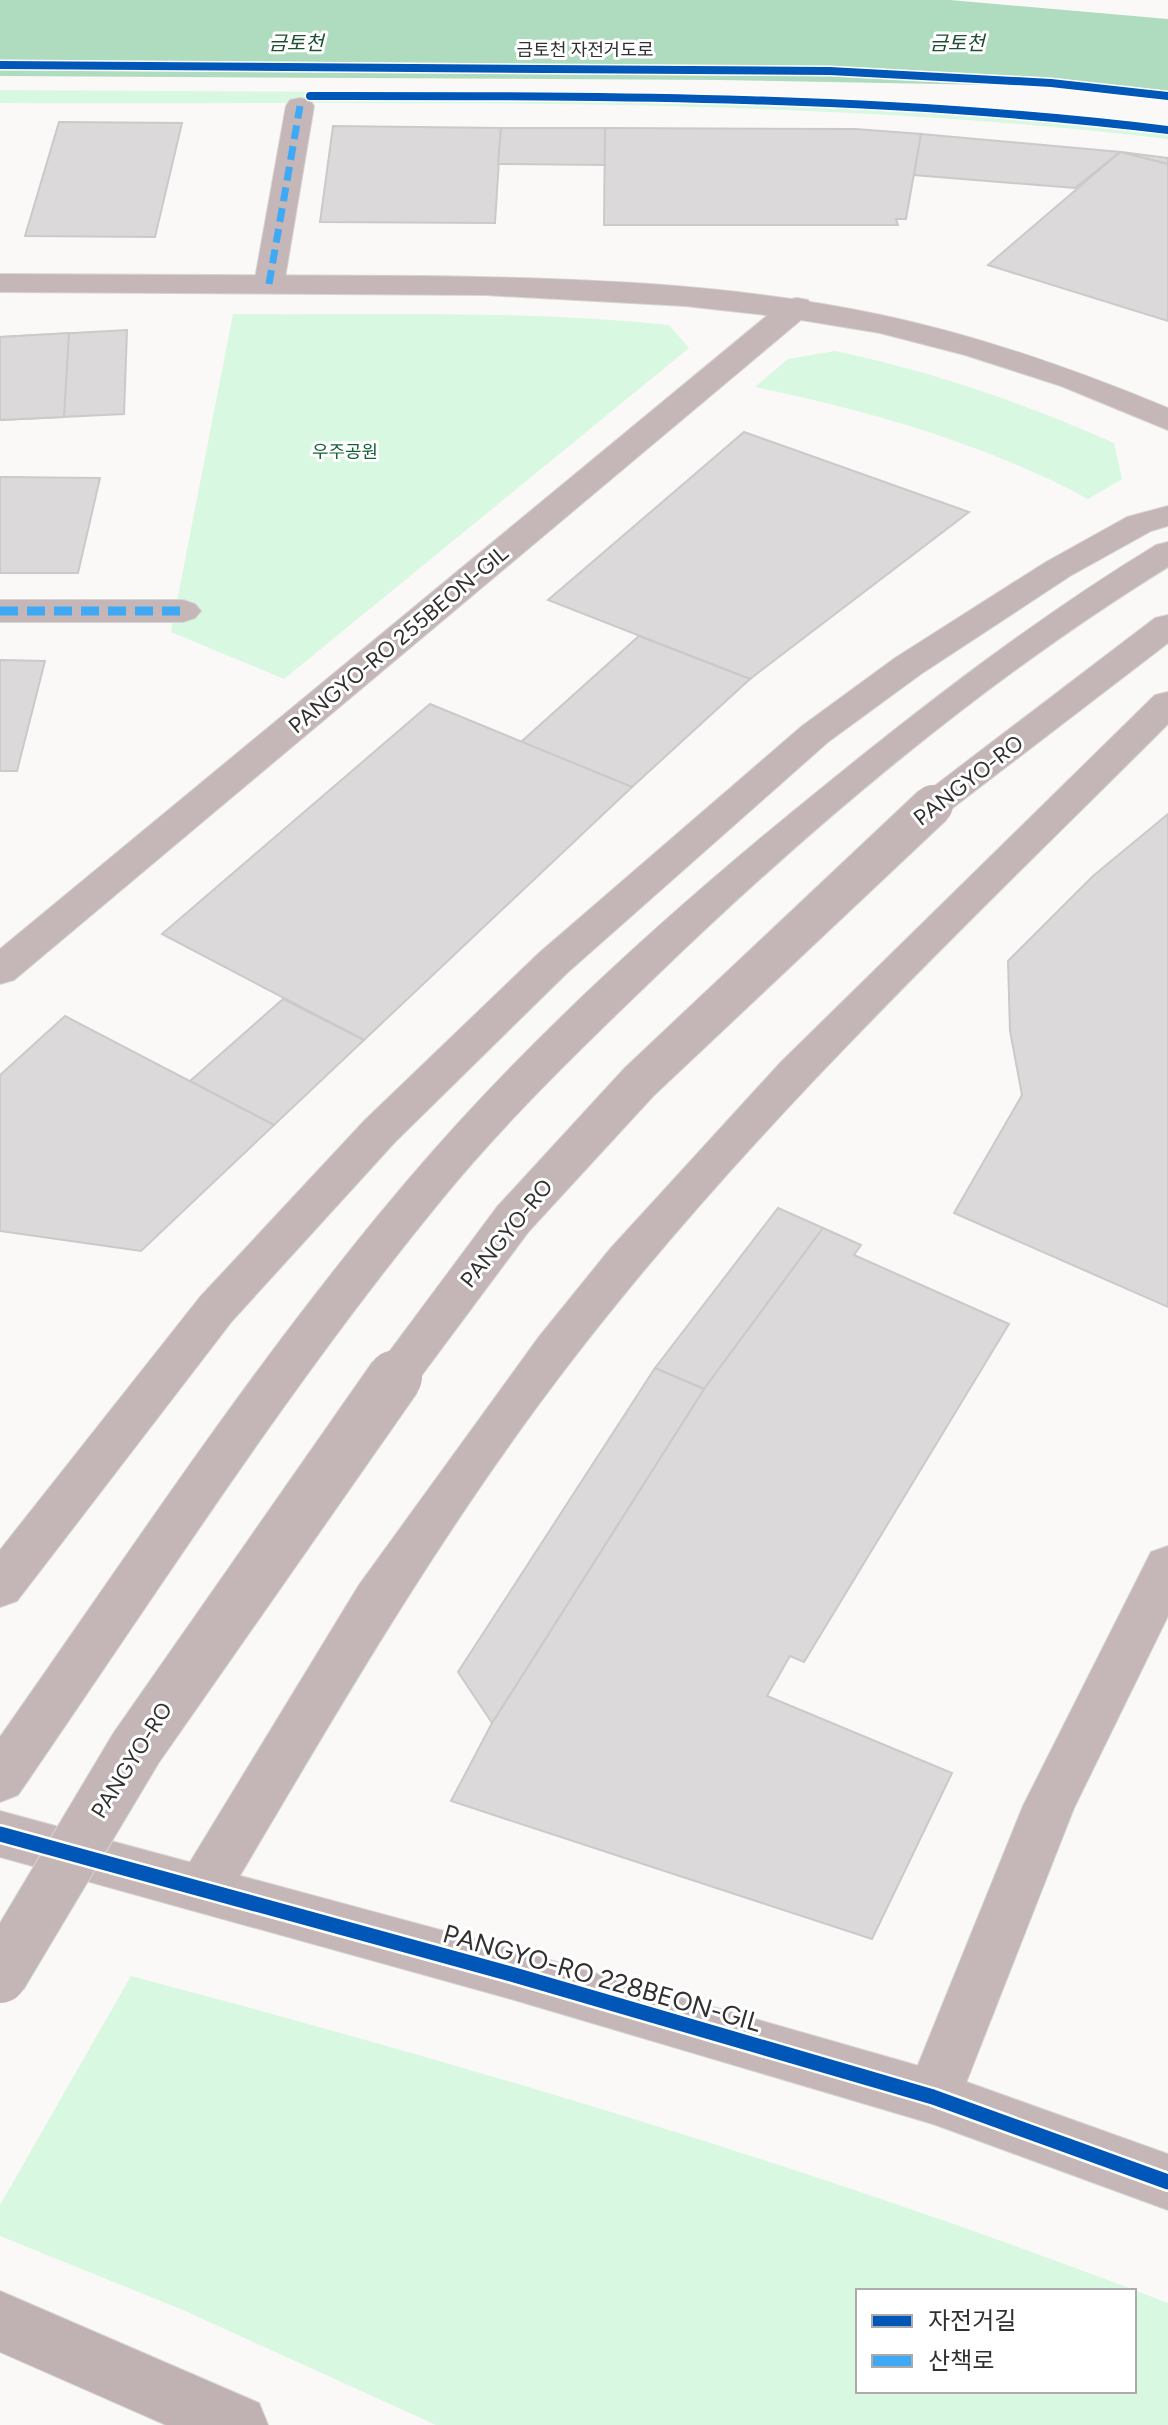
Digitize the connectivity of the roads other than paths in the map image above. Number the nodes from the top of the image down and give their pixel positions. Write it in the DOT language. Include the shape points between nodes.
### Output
graph roads {
  1 [pos="300,106"];
  2 [pos="0,283"];
  3 [pos="269,284"];
  4 [pos="797,307"];
  5 [pos="1168,420"];
  6 [pos="1168,516"];
  7 [pos="1168,552"];
  8 [pos="0,611"];
  9 [pos="183,611"];
  10 [pos="1168,626"];
  11 [pos="1168,703"];
  12 [pos="0,970"];
  13 [pos="1168,1566"];
  14 [pos="0,1587"];
  15 [pos="0,1779"];
  16 [pos="8,1836"];
  17 [pos="203,1889"];
  18 [pos="0,1976"];
  19 [pos="933,2097"];
  20 [pos="1168,2182"];
  21 [pos="0,2321"];
  22 [pos="237,2425"];
  1 -- 3 [label="street"];
  2 -- 3 [label="street"];
  3 -- 4 [label="street" via="609,289"];
  4 -- 5 [label="street" via="928,334 1055,373"];
  4 -- 12 [label="street, PANGYO-RO 255BEON-GIL"];
  6 -- 14 [label="main road" via="1139,524 1058,569 885,683 815,734 553,963 380,1131 216,1309"];
  7 -- 15 [label="main road" via="995,669 862,774 730,882 563,1041 424,1190 279,1377"];
  8 -- 9 [label="street"];
  10 -- 18 [label="main road, PANGYO-RO, bridge" via="933,805 639,1082 513,1219 375,1404 136,1748"];
  11 -- 17 [label="main road" via="796,1072 608,1283 554,1350 377,1599"];
  13 -- 19 [label="street" via="1049,1806"];
  16 -- 17 [label="street, PANGYO-RO 228BEON-GIL"];
  17 -- 19 [label="street, PANGYO-RO 228BEON-GIL"];
  19 -- 20 [label="street, PANGYO-RO 228BEON-GIL"];
  21 -- 22 [label="highway"];
}
